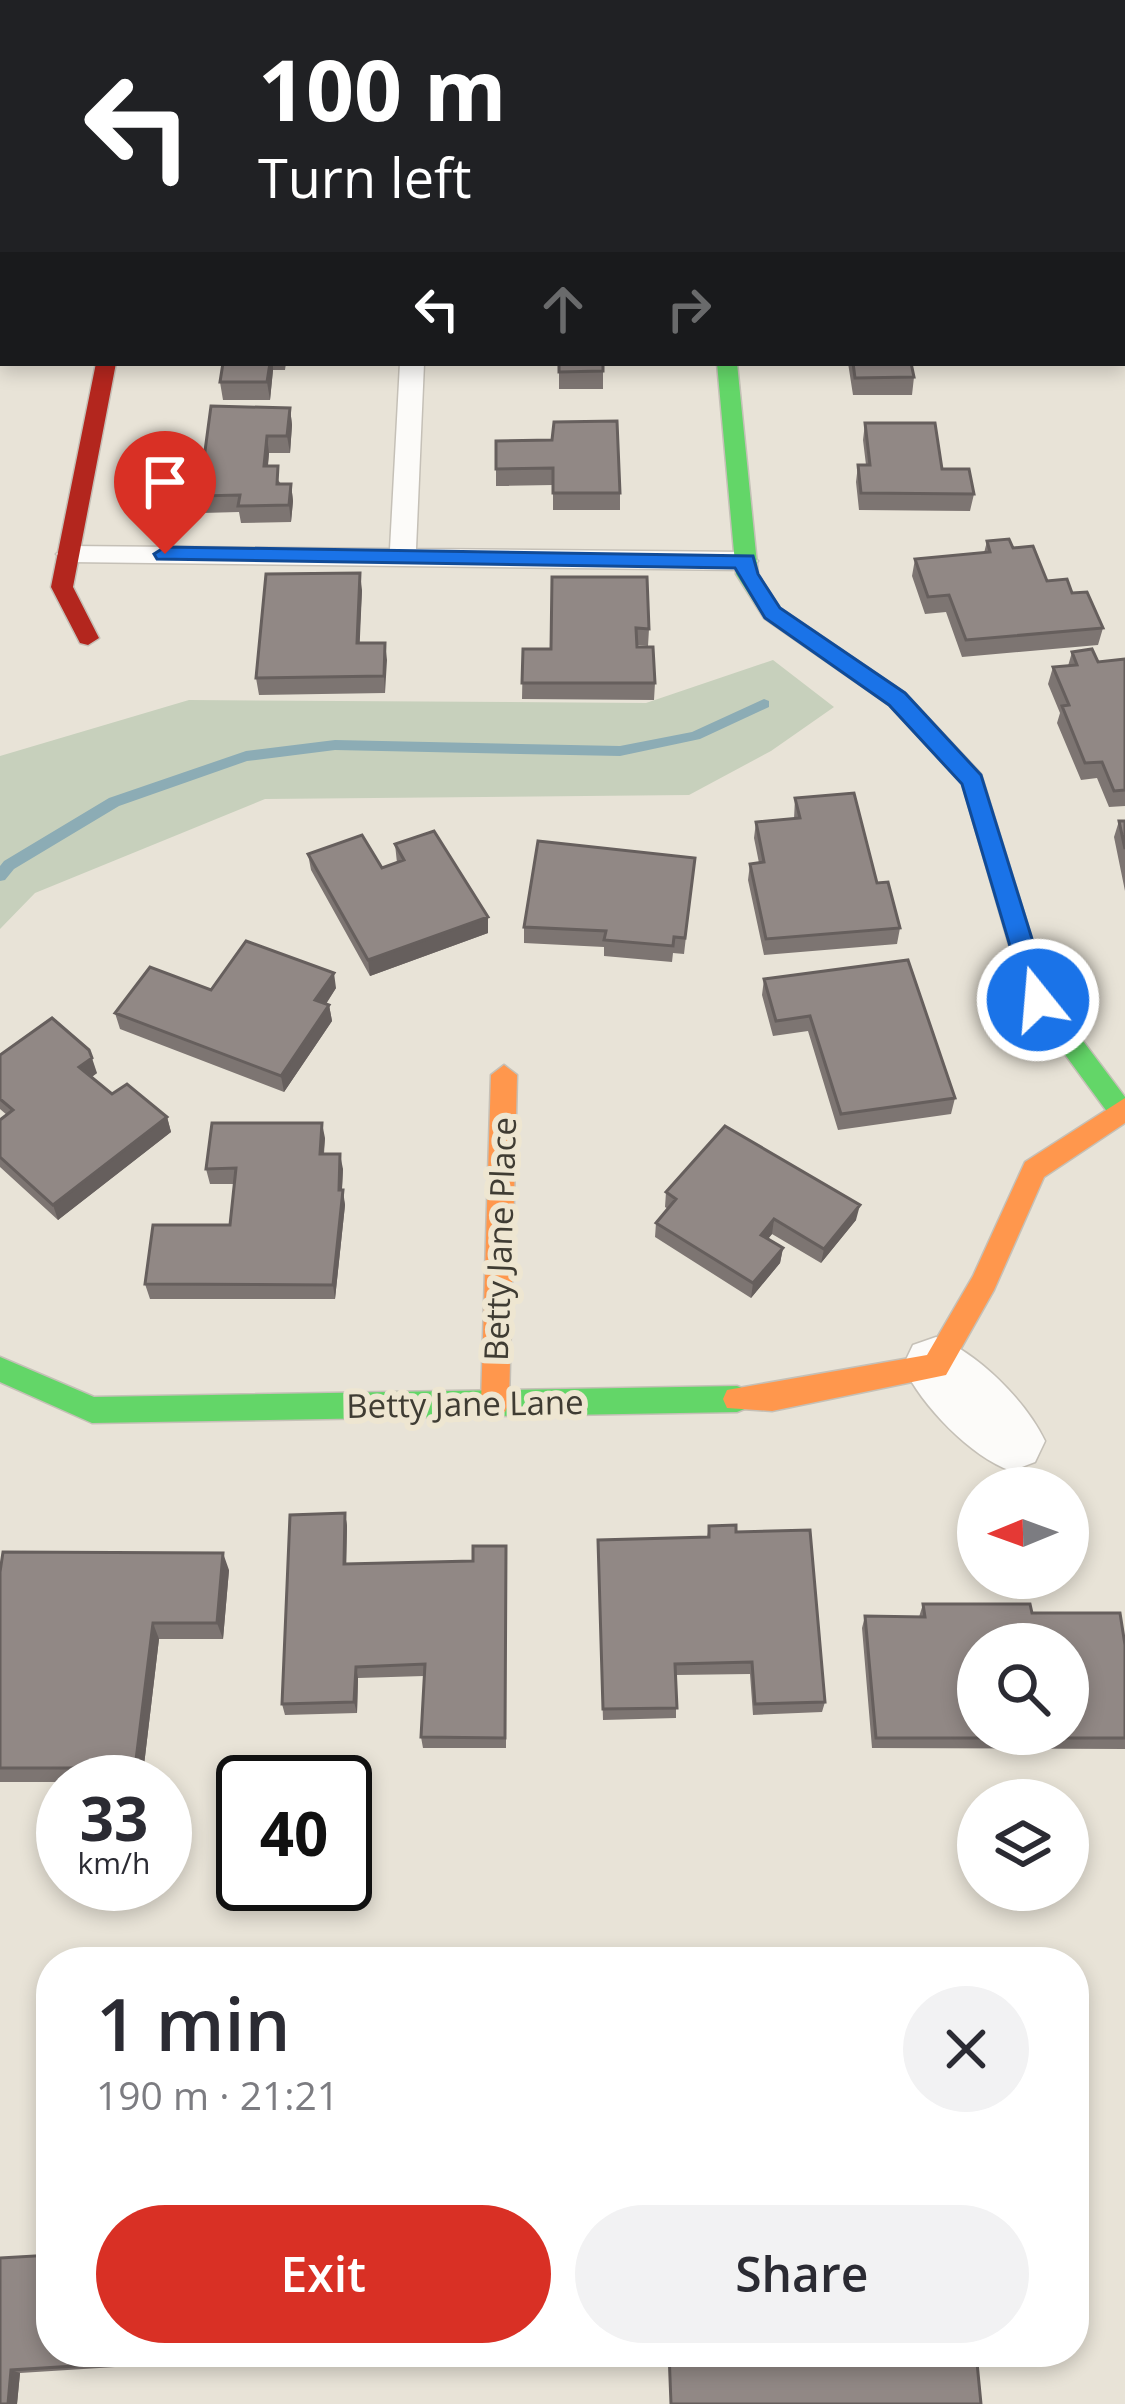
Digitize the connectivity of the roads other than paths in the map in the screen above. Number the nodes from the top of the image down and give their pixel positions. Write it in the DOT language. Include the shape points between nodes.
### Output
graph roads {
  1 [pos="105,366"];
  2 [pos="412,366"];
  3 [pos="727,366"];
  4 [pos="69,554"];
  5 [pos="404,557"];
  6 [pos="745,561"];
  7 [pos="88,638"];
  8 [pos="504,1075"];
  9 [pos="1123,1109"];
  10 [pos="936,1366"];
  11 [pos="0,1369"];
  12 [pos="495,1403"];
  13 [pos="1011,1441"];
  1 -- 4 [label="street"];
  2 -- 5 [label="lane"];
  3 -- 6 [label="street"];
  4 -- 5 [label="lane"];
  4 -- 7 [label="street" via="62,587"];
  5 -- 6 [label="lane"];
  6 -- 9 [label="street" via="772,613 897,699 973,781 1038,1000"];
  8 -- 12 [label="street, Betty Jane Place"];
  9 -- 10 [label="street" via="1034,1170"];
  10 -- 12 [label="street, Betty Jane Lane" via="772,1398"];
  10 -- 13 [label="street"];
  11 -- 12 [label="street, Betty Jane Lane" via="92,1410"];
}
